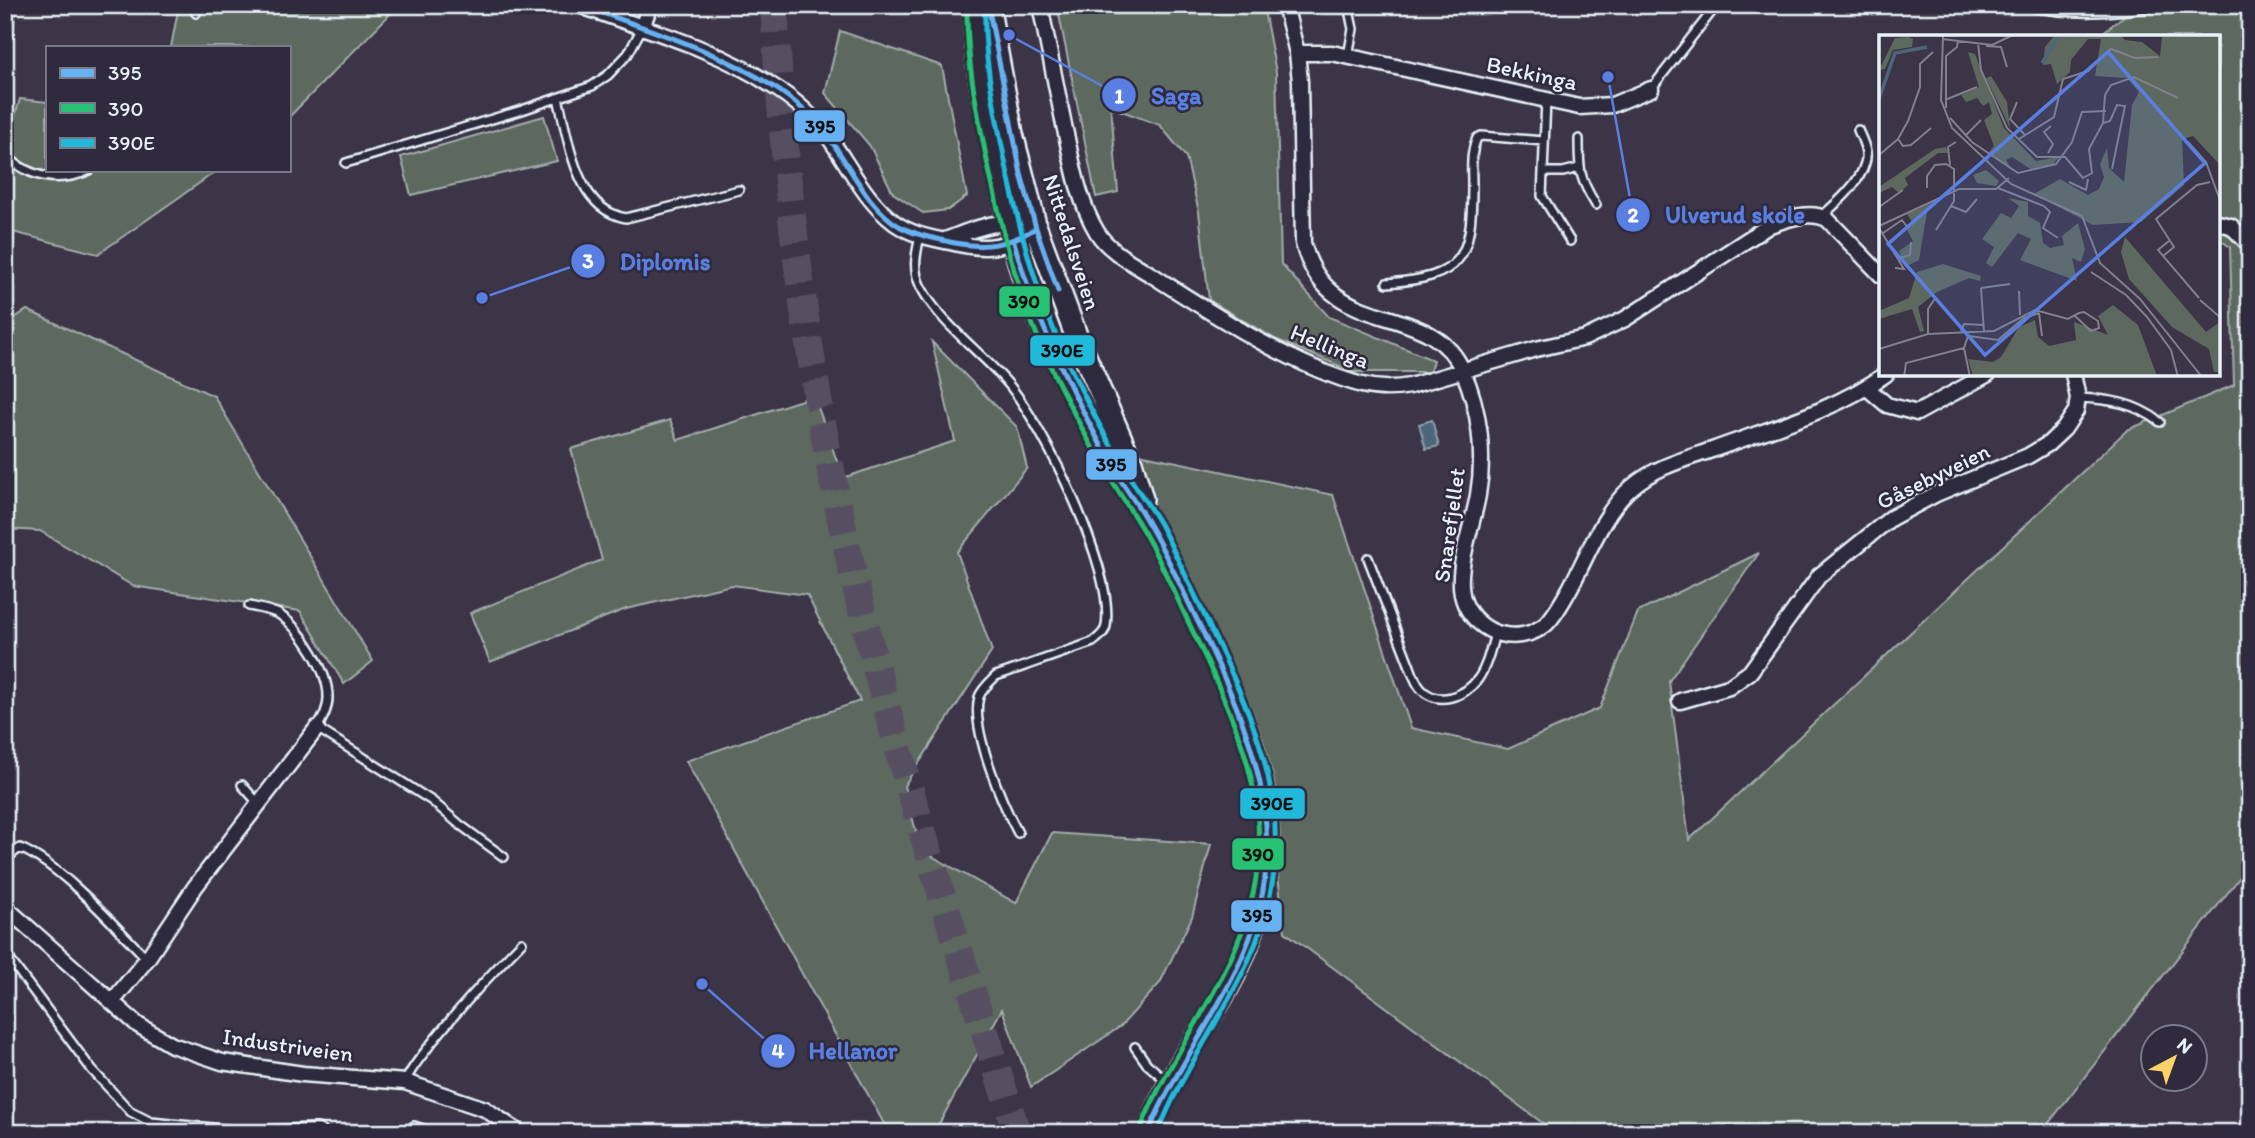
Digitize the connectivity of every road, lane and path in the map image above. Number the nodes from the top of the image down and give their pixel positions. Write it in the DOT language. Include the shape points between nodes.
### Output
graph roads {
  1 [pos="11,5"];
  2 [pos="579,5"];
  3 [pos="650,5"];
  4 [pos="976,5"];
  5 [pos="988,5"];
  6 [pos="1040,5"];
  7 [pos="1284,5"];
  8 [pos="1348,5"];
  9 [pos="1717,5"];
  10 [pos="2023,5"];
  11 [pos="2165,5"];
  12 [pos="642,28"];
  13 [pos="5,53"];
  14 [pos="1297,53"];
  15 [pos="1348,56"];
  16 [pos="1651,89"];
  17 [pos="558,98"];
  18 [pos="1546,100"];
  19 [pos="1858,130"];
  20 [pos="1579,139"];
  21 [pos="1544,141"];
  22 [pos="5,155"];
  23 [pos="346,163"];
  24 [pos="1579,168"];
  25 [pos="84,172"];
  26 [pos="1543,172"];
  27 [pos="739,190"];
  28 [pos="1596,205"];
  29 [pos="1822,216"];
  30 [pos="2220,223"];
  31 [pos="1036,228"];
  32 [pos="1012,232"];
  33 [pos="920,236"];
  34 [pos="944,241"];
  35 [pos="1570,241"];
  36 [pos="2250,244"];
  37 [pos="1879,272"];
  38 [pos="1387,283"];
  39 [pos="1463,371"];
  40 [pos="1883,376"];
  41 [pos="1984,376"];
  42 [pos="2073,376"];
  43 [pos="1867,388"];
  44 [pos="2078,398"];
  45 [pos="2161,422"];
  46 [pos="1151,526"];
  47 [pos="1368,558"];
  48 [pos="249,606"];
  49 [pos="1495,633"];
  50 [pos="1680,701"];
  51 [pos="317,727"];
  52 [pos="242,785"];
  53 [pos="258,803"];
  54 [pos="1018,833"];
  55 [pos="504,857"];
  56 [pos="5,859"];
  57 [pos="5,907"];
  58 [pos="17,917"];
  59 [pos="5,936"];
  60 [pos="522,942"];
  61 [pos="5,953"];
  62 [pos="147,960"];
  63 [pos="112,1002"];
  64 [pos="1135,1047"];
  65 [pos="405,1082"];
  66 [pos="1169,1084"];
  67 [pos="327,1133"];
  68 [pos="404,1133"];
  69 [pos="435,1133"];
  70 [pos="520,1133"];
  71 [pos="1148,1133"];
  1 -- 13 [label="lane"];
  2 -- 12 [label="street"];
  3 -- 12 [label="street"];
  4 -- 32 [label="main road, Nittedalsveien" via="985,104"];
  5 -- 31 [label="main road, Nittedalsveien" via="1012,134"];
  6 -- 39 [label="street, Hellinga" via="1086,208 1097,232 1116,251 1280,352 1362,385 1394,388"];
  7 -- 14 [label="street, Snarefjellet"];
  8 -- 15 [label="lane" via="1353,29"];
  9 -- 16 [label="lane, Bekkinga"];
  10 -- 11 [label="lane" via="2101,13"];
  12 -- 17 [label="lane" via="628,54 608,75"];
  12 -- 33 [label="street" via="736,64 790,98 829,139 876,205"];
  14 -- 15 [label="street, Bekkinga"];
  14 -- 39 [label="street, Snarefjellet" via="1303,243 1311,265 1325,285 1352,306 1423,330 1441,341"];
  15 -- 18 [label="street, Bekkinga"];
  16 -- 18 [label="street, Bekkinga" via="1596,107"];
  17 -- 23 [label="lane"];
  17 -- 27 [label="lane" via="585,188 598,206 613,215 626,218"];
  18 -- 21 [label="lane"];
  19 -- 29 [label="lane" via="1866,163 1842,198"];
  20 -- 24 [label="lane"];
  21 -- 26 [label="lane"];
  21 -- 38 [label="lane" via="1477,138 1465,251 1447,271"];
  22 -- 25 [label="lane" via="42,177"];
  24 -- 26 [label="lane"];
  24 -- 28 [label="lane"];
  26 -- 35 [label="lane" via="1542,195"];
  29 -- 37 [label="street"];
  29 -- 39 [label="street, Hellinga" via="1794,217 1770,225 1625,319 1586,338"];
  30 -- 36 [label="street" via="2231,226"];
  31 -- 32 [label="street"];
  31 -- 46 [label="main road, Nittedalsveien"];
  32 -- 34 [label="street" via="984,226"];
  32 -- 34 [label="street" via="972,247"];
  32 -- 46 [label="main road, Nittedalsveien" via="1022,274 1053,350 1113,467"];
  33 -- 34 [label="street"];
  33 -- 54 [label="lane" via="914,265 920,286 929,302 993,367 1038,426 1100,569 1106,613 1102,634 1093,642 996,676 979,696 984,747"];
  39 -- 49 [label="street, Snarefjellet" via="1475,407 1481,463 1462,592 1472,615"];
  40 -- 43 [label="street"];
  41 -- 43 [label="street" via="1917,413 1887,405"];
  42 -- 44 [label="street"];
  43 -- 49 [label="street" via="1788,423 1652,471 1629,489 1605,521 1545,625 1521,635"];
  44 -- 45 [label="lane" via="2125,402"];
  44 -- 50 [label="street, Gåsebyveien" via="2076,411 2048,444 1891,518 1819,576 1751,672 1729,687"];
  46 -- 66 [label="main road, Nittedalsveien" via="1248,731 1268,825 1264,886 1248,943 1228,986"];
  47 -- 49 [label="lane" via="1416,681 1427,693 1446,698 1468,689 1485,666"];
  48 -- 51 [label="lane" via="280,615 300,635 322,670 329,695"];
  51 -- 53 [label="street"];
  51 -- 55 [label="lane" via="432,801"];
  52 -- 53 [label="lane"];
  53 -- 62 [label="street"];
  56 -- 62 [label="lane" via="20,848 33,853"];
  57 -- 58 [label="street, Industriveien"];
  58 -- 59 [label="lane"];
  58 -- 63 [label="street, Industriveien"];
  60 -- 65 [label="lane" via="471,995"];
  61 -- 67 [label="lane" via="92,1070 131,1112 151,1122 244,1131 317,1128"];
  62 -- 63 [label="street"];
  63 -- 65 [label="street, Industriveien" via="172,1045 222,1062"];
  64 -- 66 [label="lane"];
  65 -- 70 [label="street, Industriveien" via="485,1109"];
  66 -- 71 [label="main road, Nittedalsveien"];
  68 -- 69 [label="lane" via="414,1126"];
}
